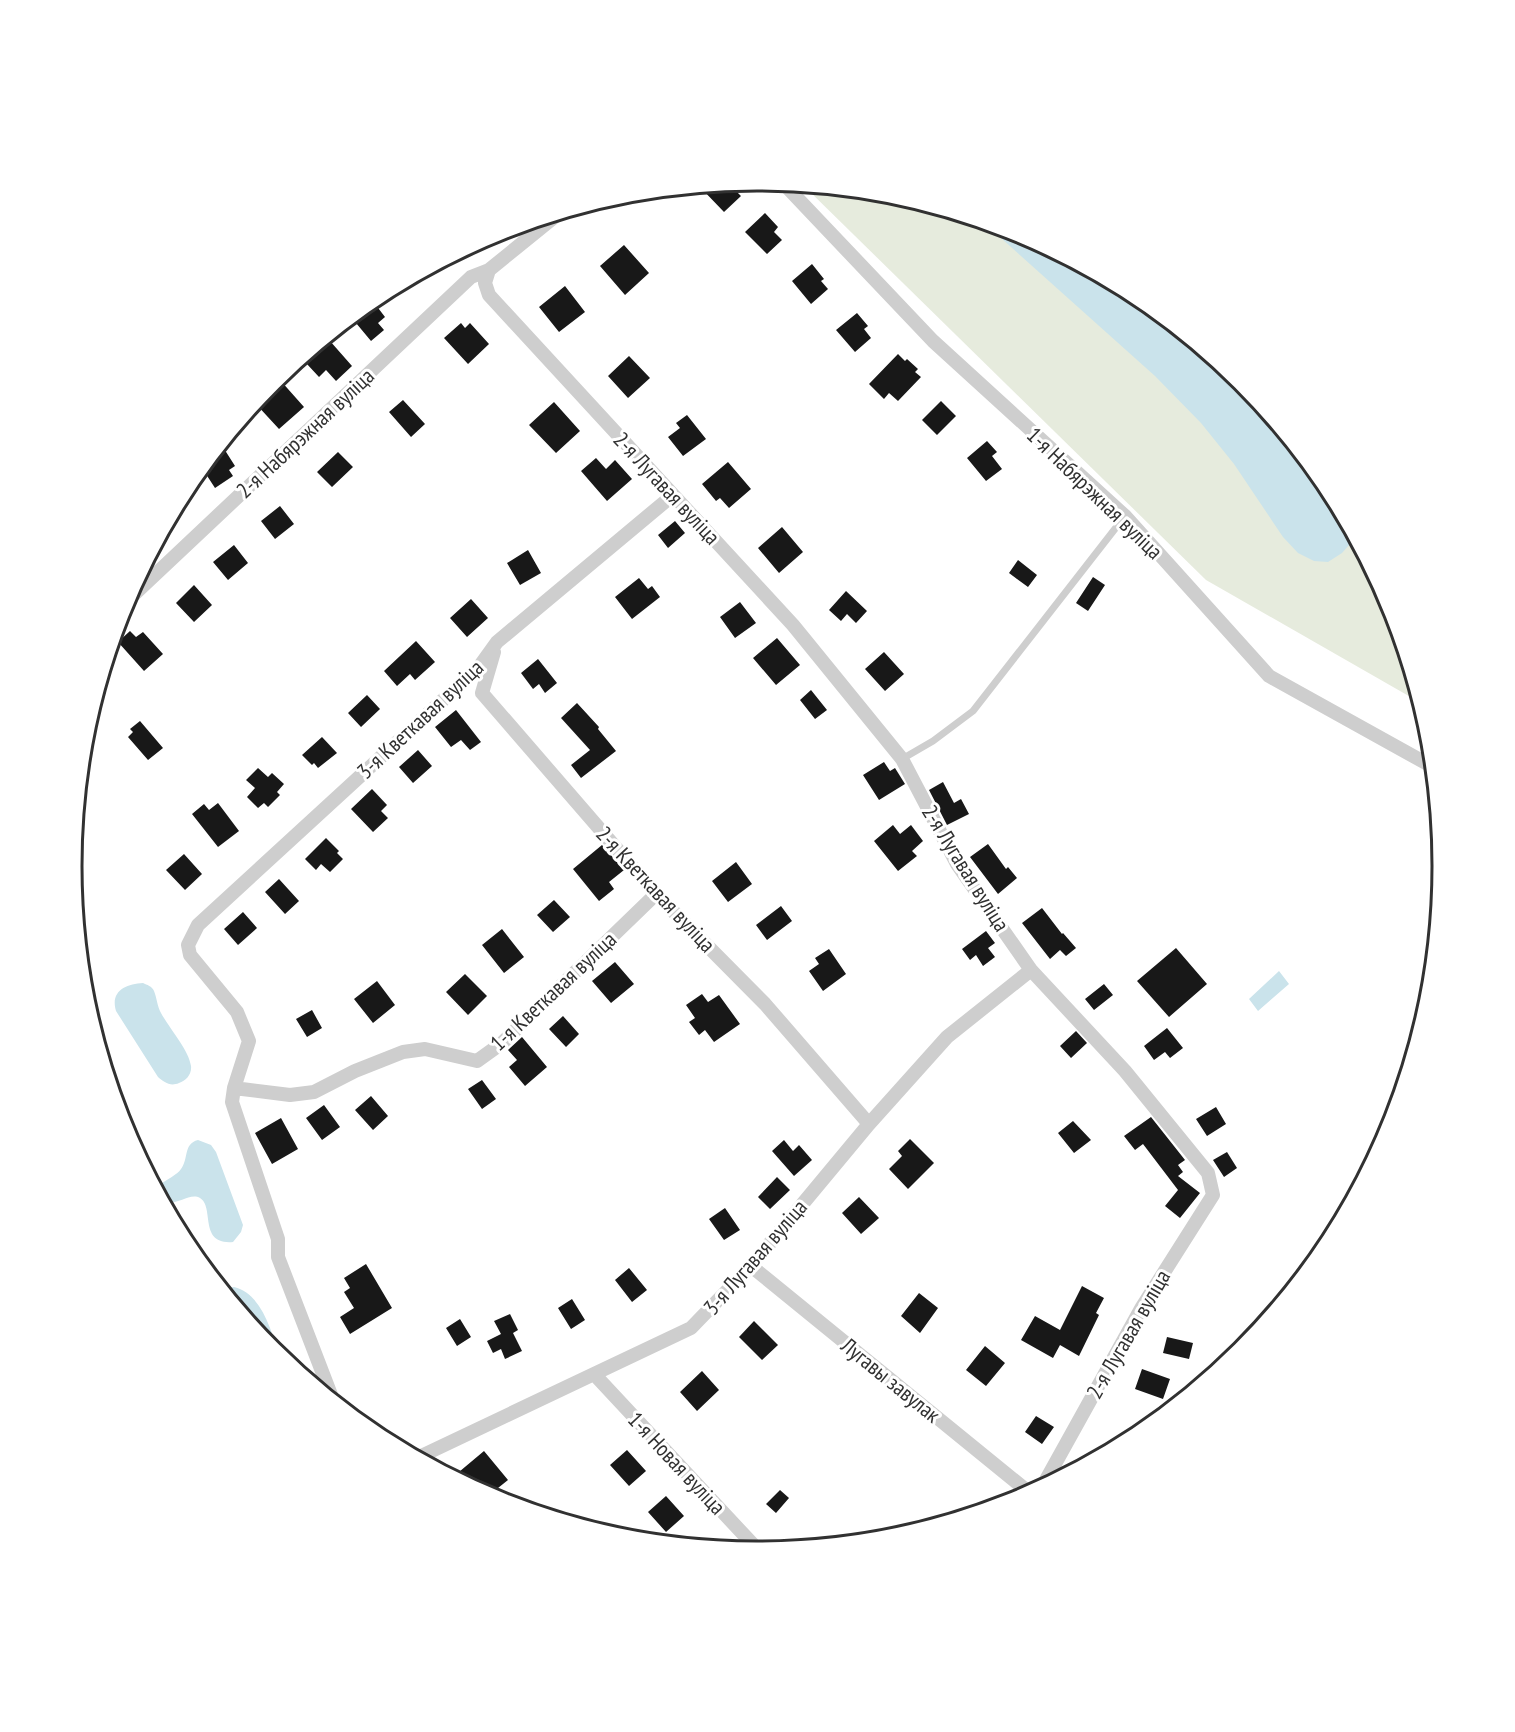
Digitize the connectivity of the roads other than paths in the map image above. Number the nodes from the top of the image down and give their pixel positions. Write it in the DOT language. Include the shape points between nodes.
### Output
graph roads {
  1 [pos="791,192"];
  2 [pos="543,227"];
  3 [pos="489,270"];
  4 [pos="673,495"];
  5 [pos="1125,516"];
  6 [pos="144,585"];
  7 [pos="497,642"];
  8 [pos="902,759"];
  9 [pos="1424,762"];
  10 [pos="656,894"];
  11 [pos="1031,970"];
  12 [pos="234,1088"];
  13 [pos="869,1124"];
  14 [pos="751,1266"];
  15 [pos="594,1374"];
  16 [pos="328,1386"];
  17 [pos="426,1454"];
  18 [pos="1049,1474"];
  19 [pos="1022,1487"];
  20 [pos="750,1541"];
  1 -- 5 [label="street, 1-я Набярэжная вуліца" via="933,341"];
  2 -- 3 [label="street, 2-я Набярэжная вуліца"];
  3 -- 4 [label="street, 2-я Лугавая вуліца" via="485,283 489,295"];
  3 -- 6 [label="street, 2-я Набярэжная вуліца" via="471,277"];
  4 -- 7 [label="street, 3-я Кветкавая вуліца"];
  4 -- 8 [label="street, 2-я Лугавая вуліца" via="793,625"];
  5 -- 8 [label="lane" via="973,711"];
  5 -- 9 [label="street, 1-я Набярэжная вуліца" via="1269,676"];
  7 -- 10 [label="street, 2-я Кветкавая вуліца" via="482,693"];
  7 -- 12 [label="street, 3-я Кветкавая вуліца" via="479,667 198,925 188,945 190,955 237,1012 249,1041"];
  8 -- 11 [label="street, 2-я Лугавая вуліца" via="957,864"];
  10 -- 12 [label="street, 1-я Кветкавая вуліца" via="502,1043 477,1061 424,1048 403,1052 314,1092 290,1095"];
  10 -- 13 [label="street, 2-я Кветкавая вуліца" via="765,1005"];
  11 -- 13 [label="street, 3-я Лугавая вуліца" via="947,1037"];
  11 -- 18 [label="street, 2-я Лугавая вуліца" via="1125,1071 1208,1173 1213,1195 1142,1307"];
  12 -- 16 [label="street" via="232,1102 278,1239 278,1257"];
  13 -- 14 [label="street, 3-я Лугавая вуліца"];
  14 -- 15 [label="street, 3-я Лугавая вуліца" via="691,1328"];
  14 -- 19 [label="street, Лугавы завулак"];
  15 -- 17 [label="street, 3-я Лугавая вуліца"];
  15 -- 20 [label="street, 1-я Новая вуліца"];
}
